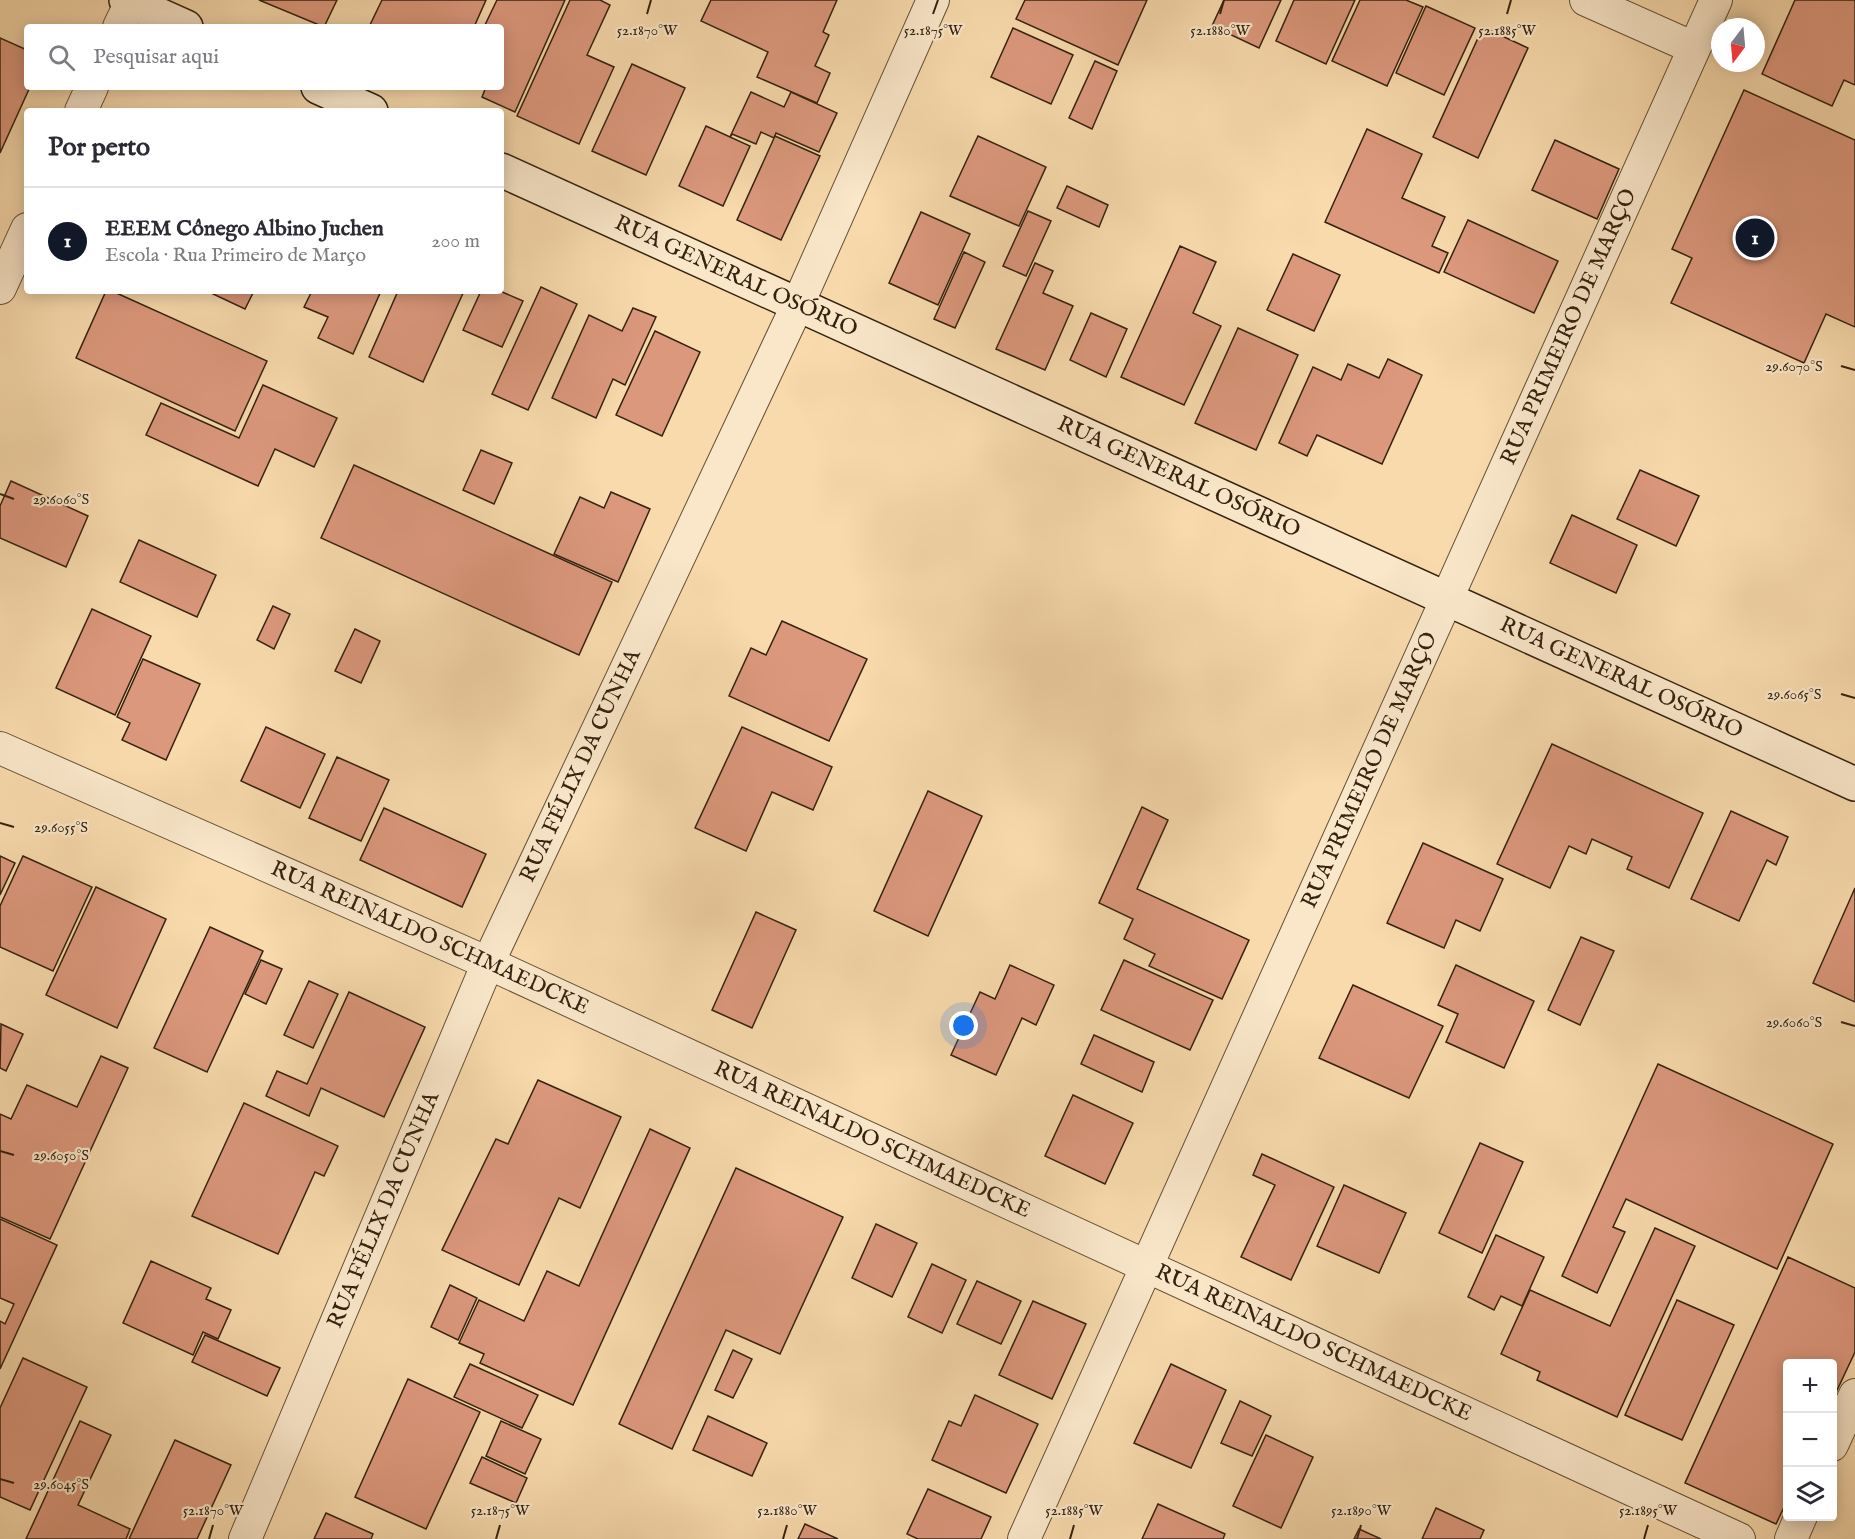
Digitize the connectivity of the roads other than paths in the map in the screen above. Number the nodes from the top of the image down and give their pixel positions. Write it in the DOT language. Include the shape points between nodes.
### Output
graph roads {
  1 [pos="933,0"];
  2 [pos="1586,0"];
  3 [pos="1716,0"];
  4 [pos="127,7"];
  5 [pos="177,24"];
  6 [pos="1694,48"];
  7 [pos="91,90"];
  8 [pos="325,90"];
  9 [pos="82,108"];
  10 [pos="364,108"];
  11 [pos="504,171"];
  12 [pos="24,236"];
  13 [pos="0,288"];
  14 [pos="798,304"];
  15 [pos="1445,598"];
  16 [pos="0,748"];
  17 [pos="1855,784"];
  18 [pos="488,963"];
  19 [pos="1147,1267"];
  20 [pos="1855,1395"];
  21 [pos="1837,1436"];
  22 [pos="1799,1521"];
  23 [pos="245,1539"];
  24 [pos="1024,1539"];
  25 [pos="1739,1539"];
  26 [pos="1791,1539"];
  1 -- 14 [label="street, RUA FÉLIX DA CUNHA"];
  2 -- 6 [label="street"];
  3 -- 6 [label="street, RUA PRIMEIRO DE MARÇO"];
  4 -- 5 [label="street"];
  6 -- 15 [label="street, RUA PRIMEIRO DE MARÇO"];
  7 -- 9 [label="street"];
  8 -- 10 [label="street"];
  11 -- 14 [label="street, RUA GENERAL OSÓRIO"];
  12 -- 13 [label="street"];
  14 -- 15 [label="street, RUA GENERAL OSÓRIO"];
  14 -- 18 [label="street, RUA FÉLIX DA CUNHA"];
  15 -- 17 [label="street, RUA GENERAL OSÓRIO"];
  15 -- 19 [label="street, RUA PRIMEIRO DE MARÇO"];
  16 -- 18 [label="street, RUA REINALDO SCHMAEDCKE"];
  18 -- 19 [label="street, RUA REINALDO SCHMAEDCKE"];
  18 -- 23 [label="street, RUA FÉLIX DA CUNHA"];
  19 -- 24 [label="street, RUA PRIMEIRO DE MARÇO"];
  19 -- 25 [label="street, RUA REINALDO SCHMAEDCKE"];
  20 -- 21 [label="street"];
  22 -- 26 [label="street"];
}
